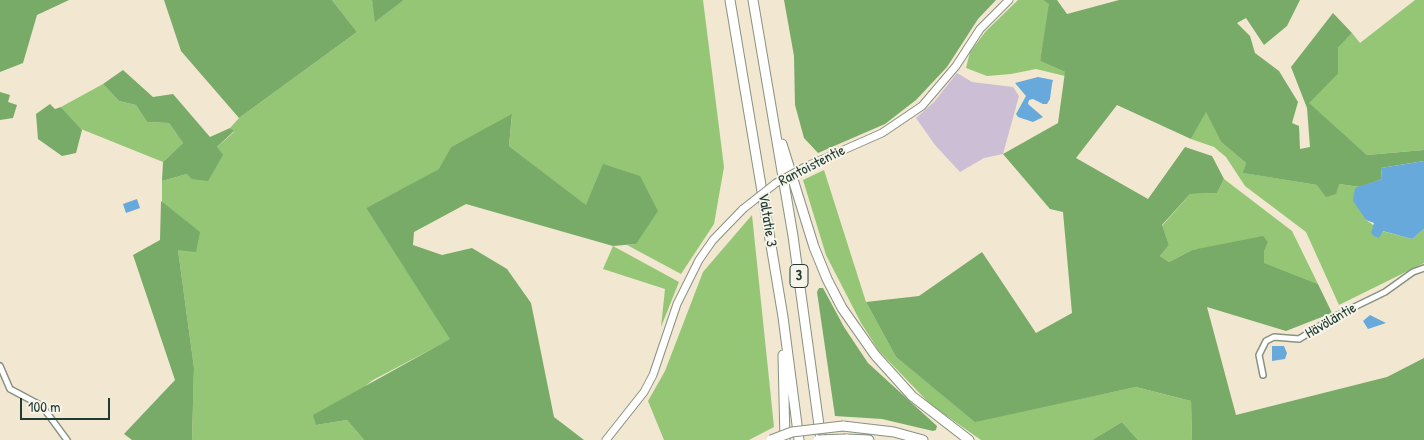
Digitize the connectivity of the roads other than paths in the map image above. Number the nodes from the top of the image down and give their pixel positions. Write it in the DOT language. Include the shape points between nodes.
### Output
graph roads {
  1 [pos="730,0"];
  2 [pos="753,0"];
  3 [pos="1009,0"];
  4 [pos="773,113"];
  5 [pos="1424,268"];
  6 [pos="783,318"];
  7 [pos="0,366"];
  8 [pos="1262,375"];
  9 [pos="67,440"];
  10 [pos="606,440"];
  11 [pos="772,440"];
  12 [pos="785,440"];
  13 [pos="799,440"];
  14 [pos="820,440"];
  15 [pos="869,440"];
  16 [pos="923,440"];
  17 [pos="968,440"];
  1 -- 6 [label="highway, Valtatie 3 / 3"];
  2 -- 4 [label="highway, Valtatie 3 / 3"];
  3 -- 10 [label="street, Rantoistentie, bridge" via="980,29 956,66 922,106 882,133 805,167 776,184 742,209 713,240 677,304 644,392"];
  4 -- 14 [label="highway, Valtatie 3 / 3" via="811,356"];
  4 -- 17 [label="highway" via="814,247 842,308 895,377 926,408"];
  5 -- 8 [label="street, Hävöläntie" via="1299,339 1274,337 1266,341 1259,355"];
  6 -- 12 [label="highway"];
  6 -- 13 [label="highway, Valtatie 3 / 3"];
  7 -- 9 [label="street" via="10,389 42,406"];
  11 -- 16 [label="highway, bridge" via="792,432 843,426 894,432"];
  14 -- 15 [label="highway, bridge"];
}
